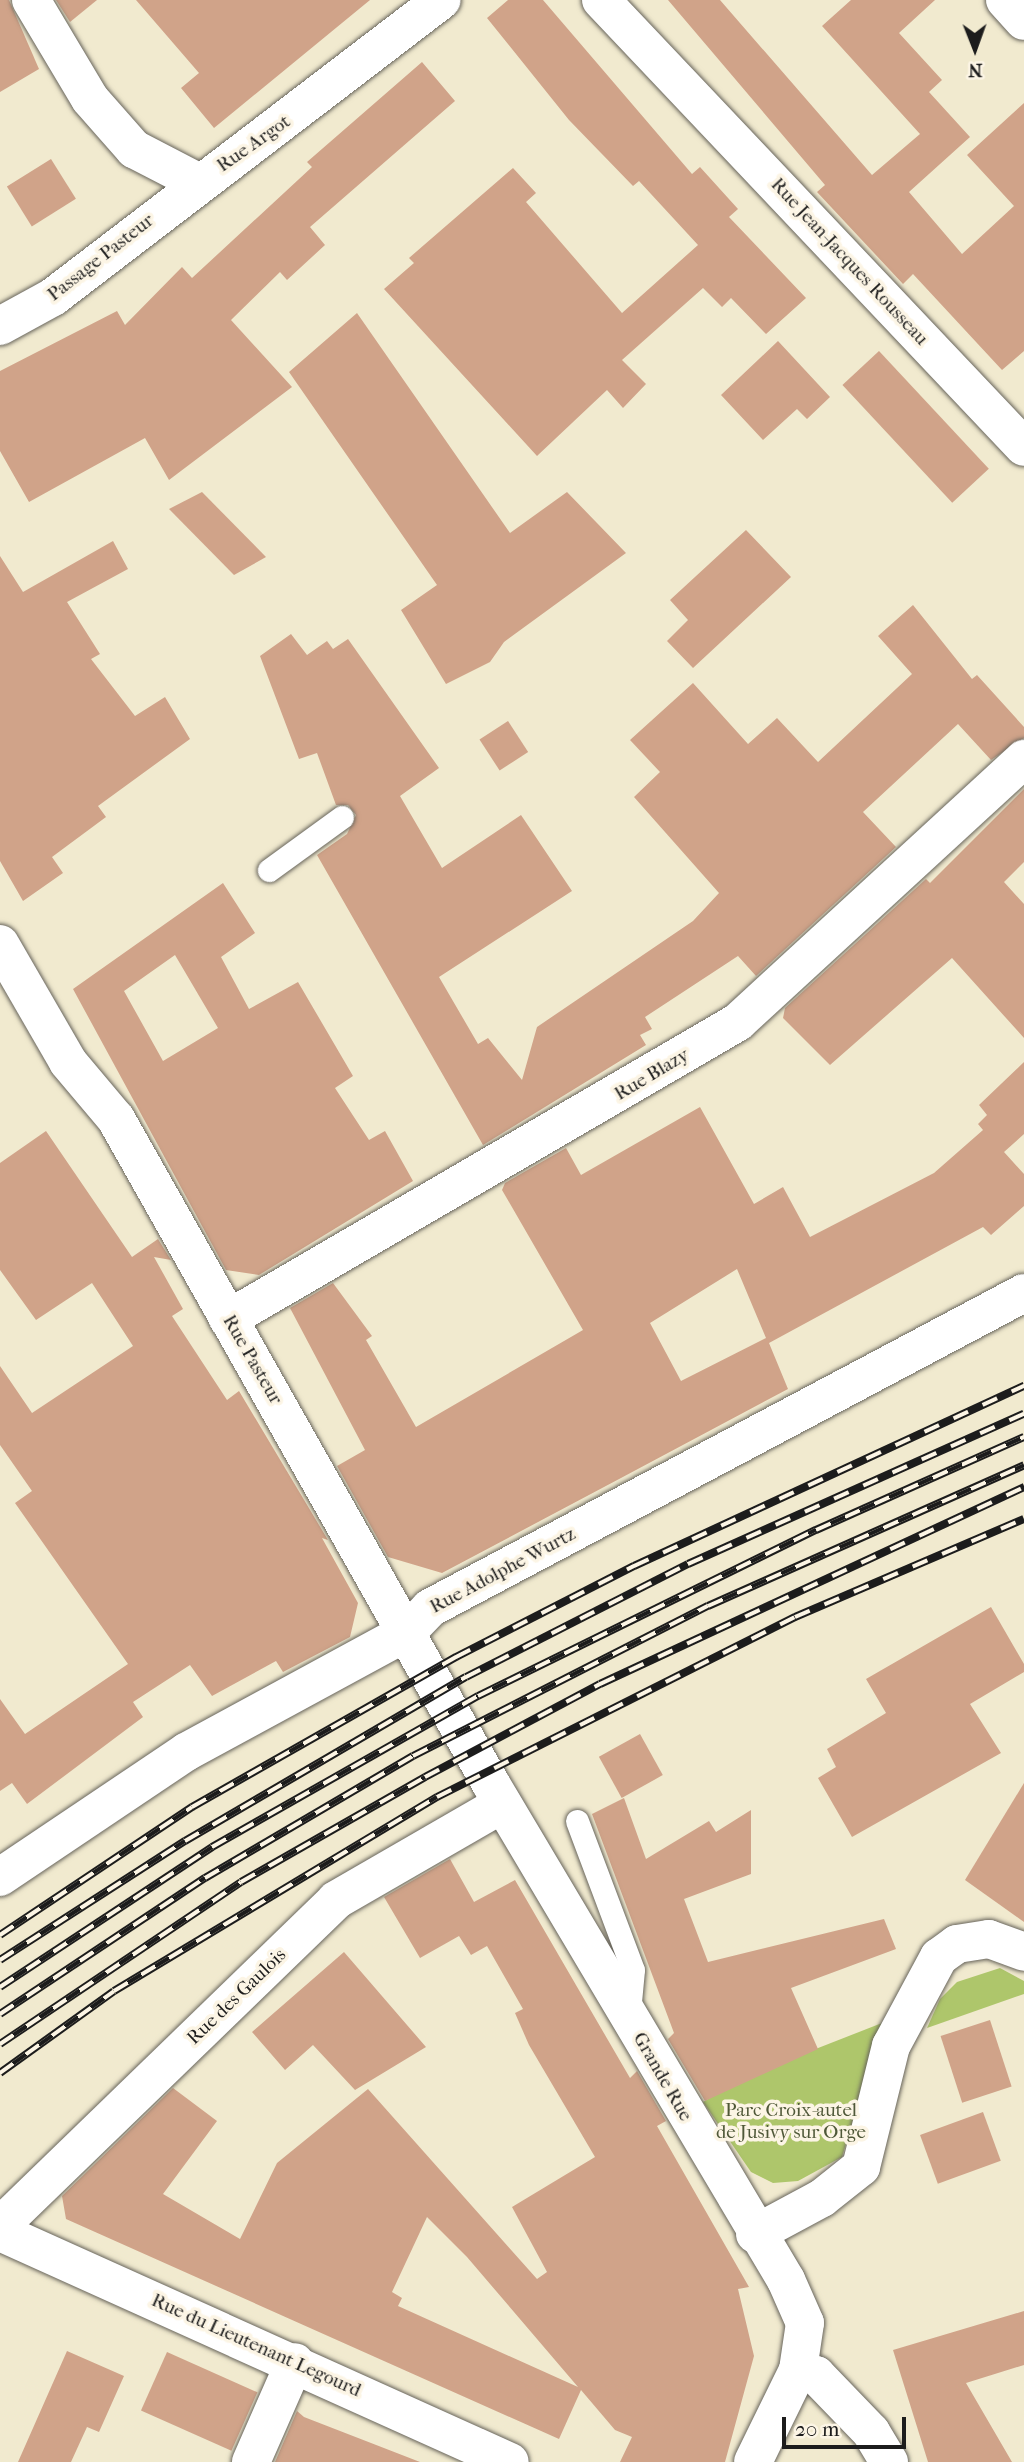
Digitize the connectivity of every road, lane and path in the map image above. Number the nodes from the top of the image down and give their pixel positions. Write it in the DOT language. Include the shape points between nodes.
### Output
graph roads {
  1 [pos="31,0"];
  2 [pos="441,0"];
  3 [pos="601,0"];
  4 [pos="1006,0"];
  5 [pos="1024,21"];
  6 [pos="198,182"];
  7 [pos="0,326"];
  8 [pos="1024,447"];
  9 [pos="1024,759"];
  10 [pos="342,817"];
  11 [pos="269,870"];
  12 [pos="0,944"];
  13 [pos="1024,1293"];
  14 [pos="228,1319"];
  15 [pos="407,1632"];
  16 [pos="497,1794"];
  17 [pos="577,1821"];
  18 [pos="0,1877"];
  19 [pos="1024,1952"];
  20 [pos="629,2019"];
  21 [pos="0,2226"];
  22 [pos="0,2232"];
  23 [pos="755,2234"];
  24 [pos="295,2362"];
  25 [pos="799,2370"];
  26 [pos="251,2462"];
  27 [pos="510,2462"];
  28 [pos="753,2462"];
  29 [pos="889,2462"];
  1 -- 6 [label="street, Rue Argot" via="90,99 134,149"];
  2 -- 6 [label="street, Rue Argot" via="267,138"];
  3 -- 8 [label="street, Rue Jean-Jacques Rousseau"];
  4 -- 5 [label="street"];
  6 -- 7 [label="street, Passage Pasteur" via="52,298"];
  9 -- 14 [label="street, Rue Blazy" via="738,1022"];
  10 -- 11 [label="lane"];
  12 -- 14 [label="street, Rue Pasteur" via="68,1062 116,1119"];
  13 -- 15 [label="street, Rue Adolphe Wurtz" via="430,1608"];
  14 -- 15 [label="street, Rue Pasteur"];
  15 -- 16 [label="street, Rue Pasteur"];
  15 -- 18 [label="street, Rue Adolphe Wurtz" via="186,1752"];
  16 -- 20 [label="street, Grande Rue"];
  16 -- 21 [label="street, Rue des Gaulois" via="336,1900"];
  17 -- 20 [label="lane" via="633,1970"];
  19 -- 23 [label="street" via="989,1940 957,1944 925,1974 891,2046 861,2167 822,2198"];
  20 -- 23 [label="street, Grande Rue"];
  22 -- 24 [label="street, Rue du Lieutenant Legourd"];
  23 -- 25 [label="street, Grande Rue" via="804,2323"];
  24 -- 26 [label="street"];
  24 -- 27 [label="street, Rue du Lieutenant Legourd"];
  25 -- 28 [label="street"];
  25 -- 29 [label="street" via="816,2375 871,2432"];
}
